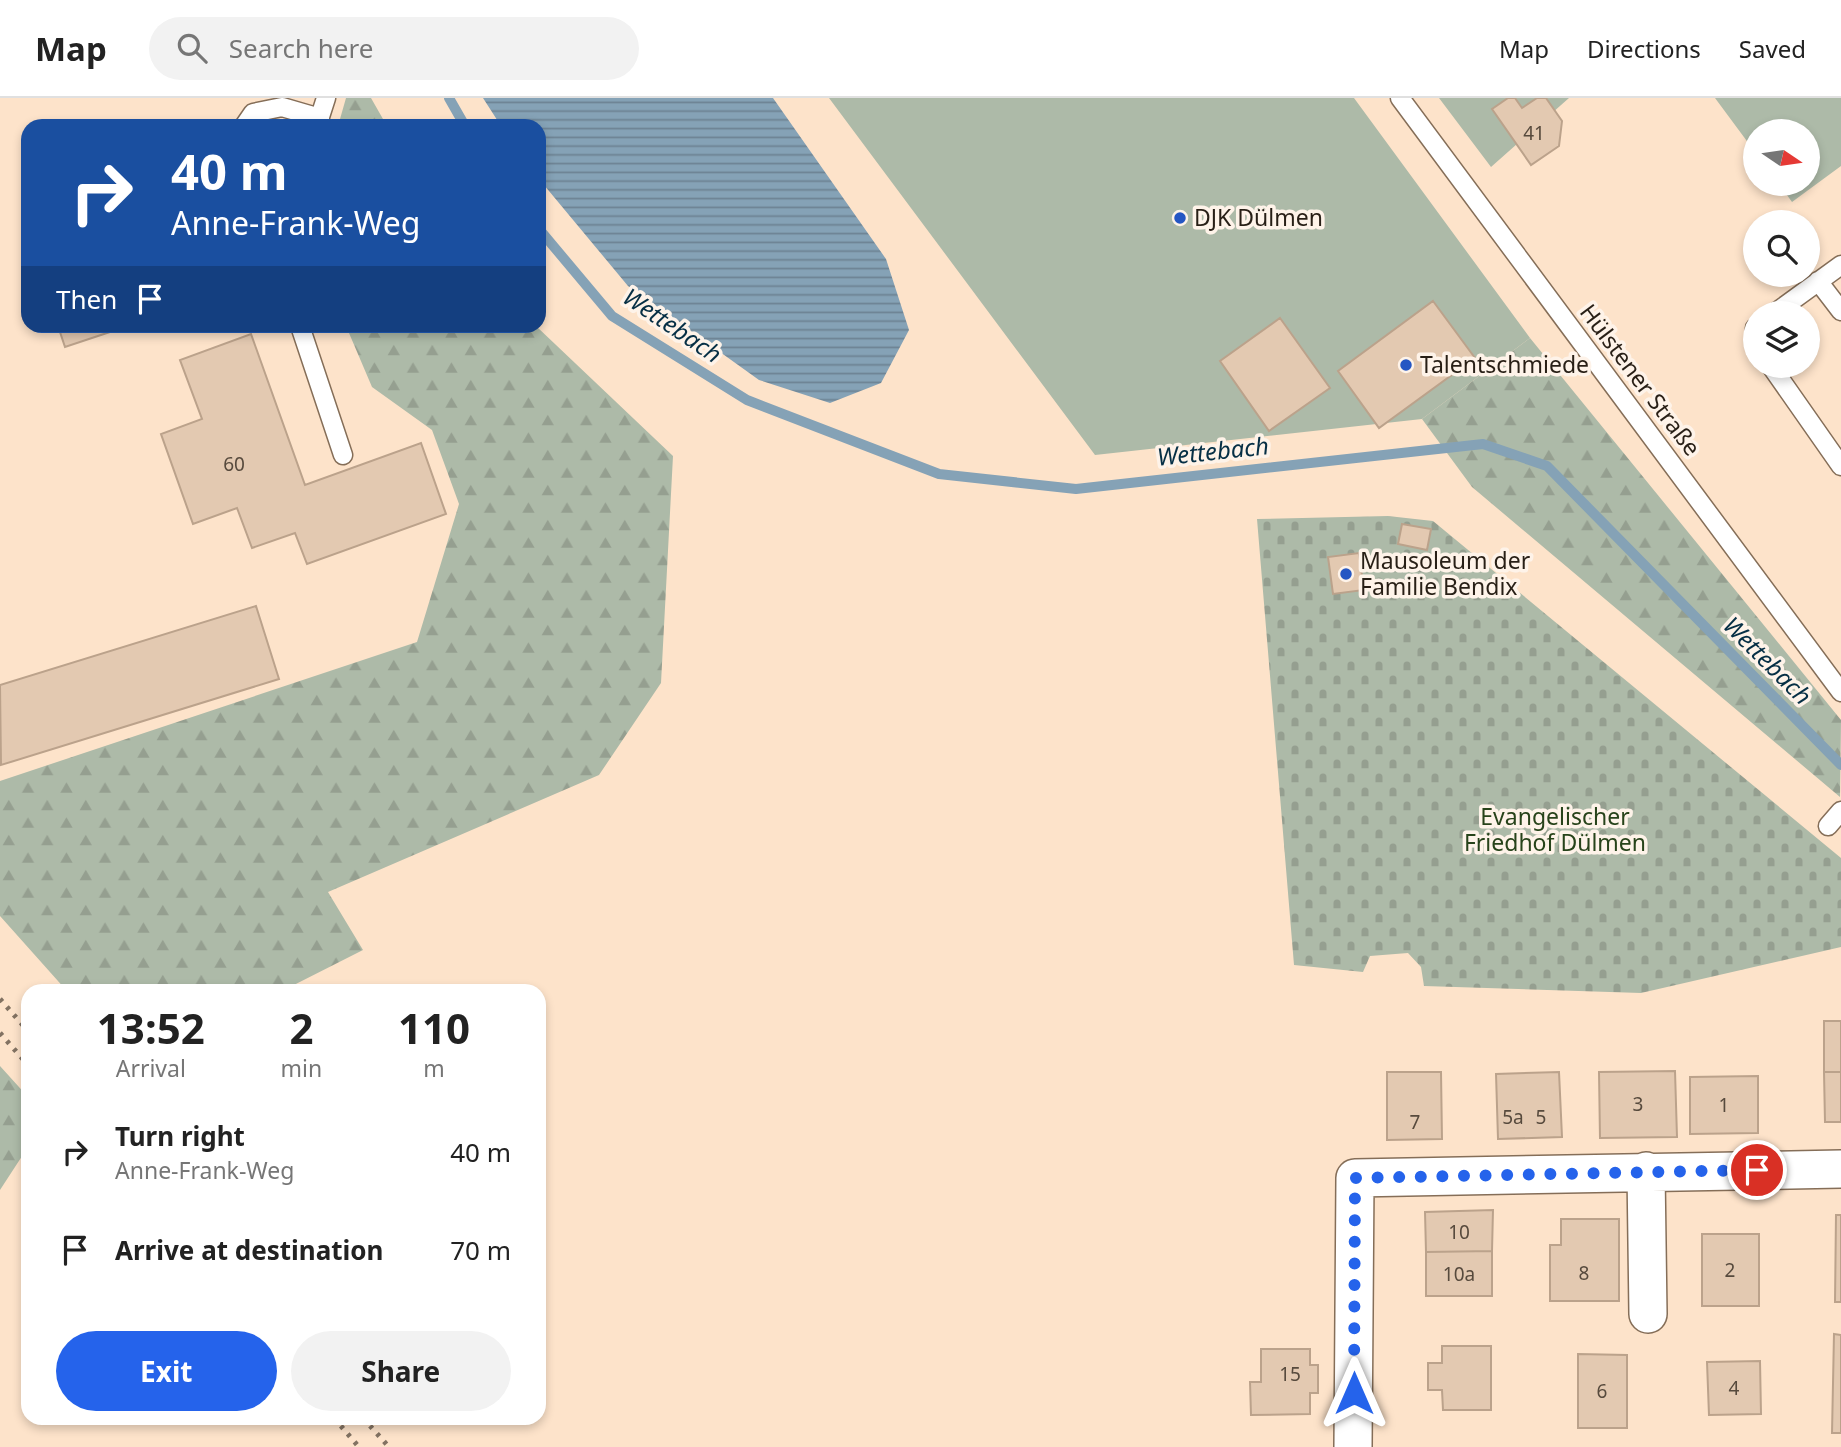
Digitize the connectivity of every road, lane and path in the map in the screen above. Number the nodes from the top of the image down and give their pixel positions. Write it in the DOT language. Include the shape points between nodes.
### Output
graph roads {
  1 [pos="326,98"];
  2 [pos="1400,98"];
  3 [pos="249,119"];
  4 [pos="311,119"];
  5 [pos="319,119"];
  6 [pos="1841,264"];
  7 [pos="1820,280"];
  8 [pos="1820,284"];
  9 [pos="1810,287"];
  10 [pos="1791,301"];
  11 [pos="1841,311"];
  12 [pos="302,333"];
  13 [pos="1779,378"];
  14 [pos="343,455"];
  15 [pos="1841,466"];
  16 [pos="1841,692"];
  17 [pos="1841,811"];
  18 [pos="1828,826"];
  19 [pos="1841,1169"];
  20 [pos="1646,1171"];
  21 [pos="1648,1314"];
  22 [pos="1353,1447"];
  1 -- 5 [label="lane"];
  2 -- 16 [label="lane, Hülstener Straße"];
  3 -- 4 [label="lane" via="253,113 282,107"];
  6 -- 7 [label="lane"];
  8 -- 11 [label="lane"];
  9 -- 10 [label="lane"];
  12 -- 14 [label="lane"];
  13 -- 15 [label="lane"];
  17 -- 18 [label="lane"];
  19 -- 20 [label="street"];
  20 -- 21 [label="street"];
  20 -- 22 [label="street" via="1355,1178"];
}
